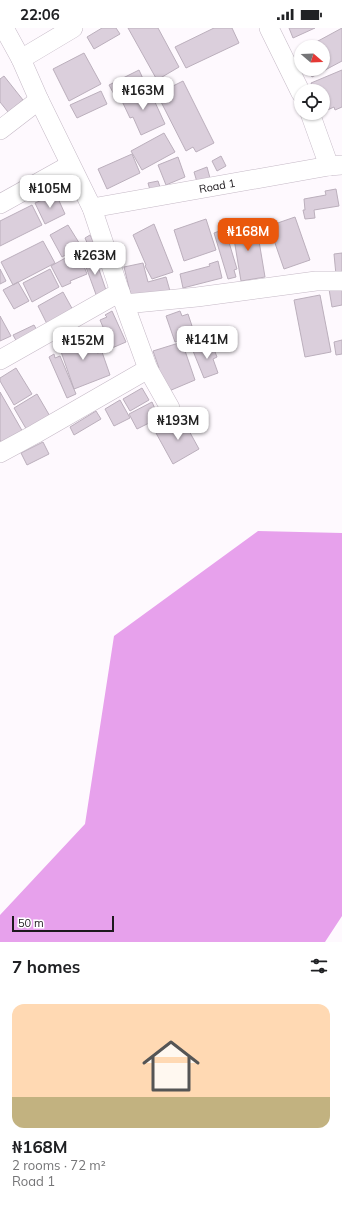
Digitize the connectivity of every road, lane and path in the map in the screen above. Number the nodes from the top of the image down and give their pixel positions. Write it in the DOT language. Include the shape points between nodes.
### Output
graph roads {
  1 [pos="4,28"];
  2 [pos="73,28"];
  3 [pos="268,28"];
  4 [pos="21,59"];
  5 [pos="297,84"];
  6 [pos="39,100"];
  7 [pos="314,120"];
  8 [pos="0,130"];
  9 [pos="70,165"];
  10 [pos="336,165"];
  11 [pos="0,204"];
  12 [pos="92,208"];
  13 [pos="342,281"];
  14 [pos="123,298"];
  15 [pos="0,360"];
  16 [pos="148,368"];
  17 [pos="170,408"];
  18 [pos="0,453"];
  1 -- 4 [label="street"];
  2 -- 4 [label="street"];
  3 -- 5 [label="street"];
  4 -- 6 [label="street"];
  6 -- 8 [label="street"];
  6 -- 9 [label="street"];
  7 -- 10 [label="street"];
  9 -- 11 [label="street"];
  9 -- 12 [label="street"];
  10 -- 12 [label="street, Road 1"];
  12 -- 14 [label="street"];
  13 -- 14 [label="street" via="316,281 197,297"];
  14 -- 15 [label="street"];
  14 -- 16 [label="street"];
  16 -- 17 [label="street"];
  16 -- 18 [label="street"];
}
